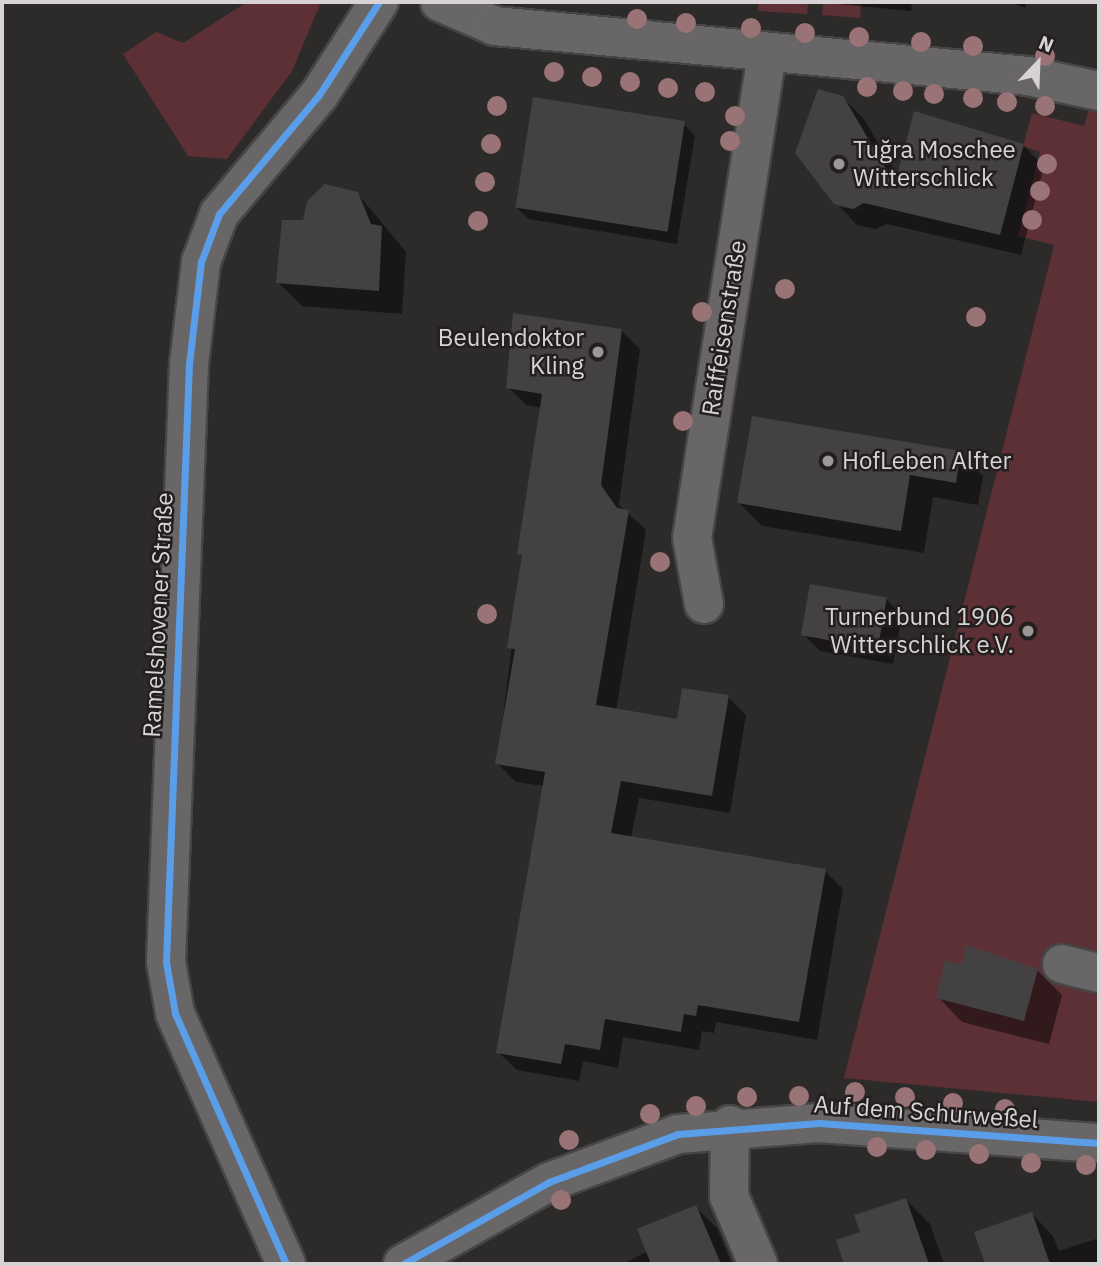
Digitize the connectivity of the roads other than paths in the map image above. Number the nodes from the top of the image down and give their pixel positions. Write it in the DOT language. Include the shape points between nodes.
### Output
graph roads {
  1 [pos="379,2"];
  2 [pos="440,2"];
  3 [pos="767,52"];
  4 [pos="1099,91"];
  5 [pos="704,604"];
  6 [pos="1062,964"];
  7 [pos="1099,973"];
  8 [pos="730,1125"];
  9 [pos="1099,1143"];
  10 [pos="286,1264"];
  11 [pos="403,1264"];
  12 [pos="758,1264"];
  1 -- 10 [label="street, Ramelshovener Straße" via="319,94 219,214 201,262 189,364 166,962 175,1013"];
  2 -- 3 [label="street" via="495,26"];
  3 -- 4 [label="street" via="1028,76"];
  3 -- 5 [label="street, Raiffeisenstraße" via="692,538"];
  6 -- 7 [label="street"];
  8 -- 9 [label="street, Auf dem Schurweßel" via="819,1122"];
  8 -- 11 [label="street, Auf dem Schurweßel" via="607,1156"];
  8 -- 12 [label="street" via="729,1195"];
}
